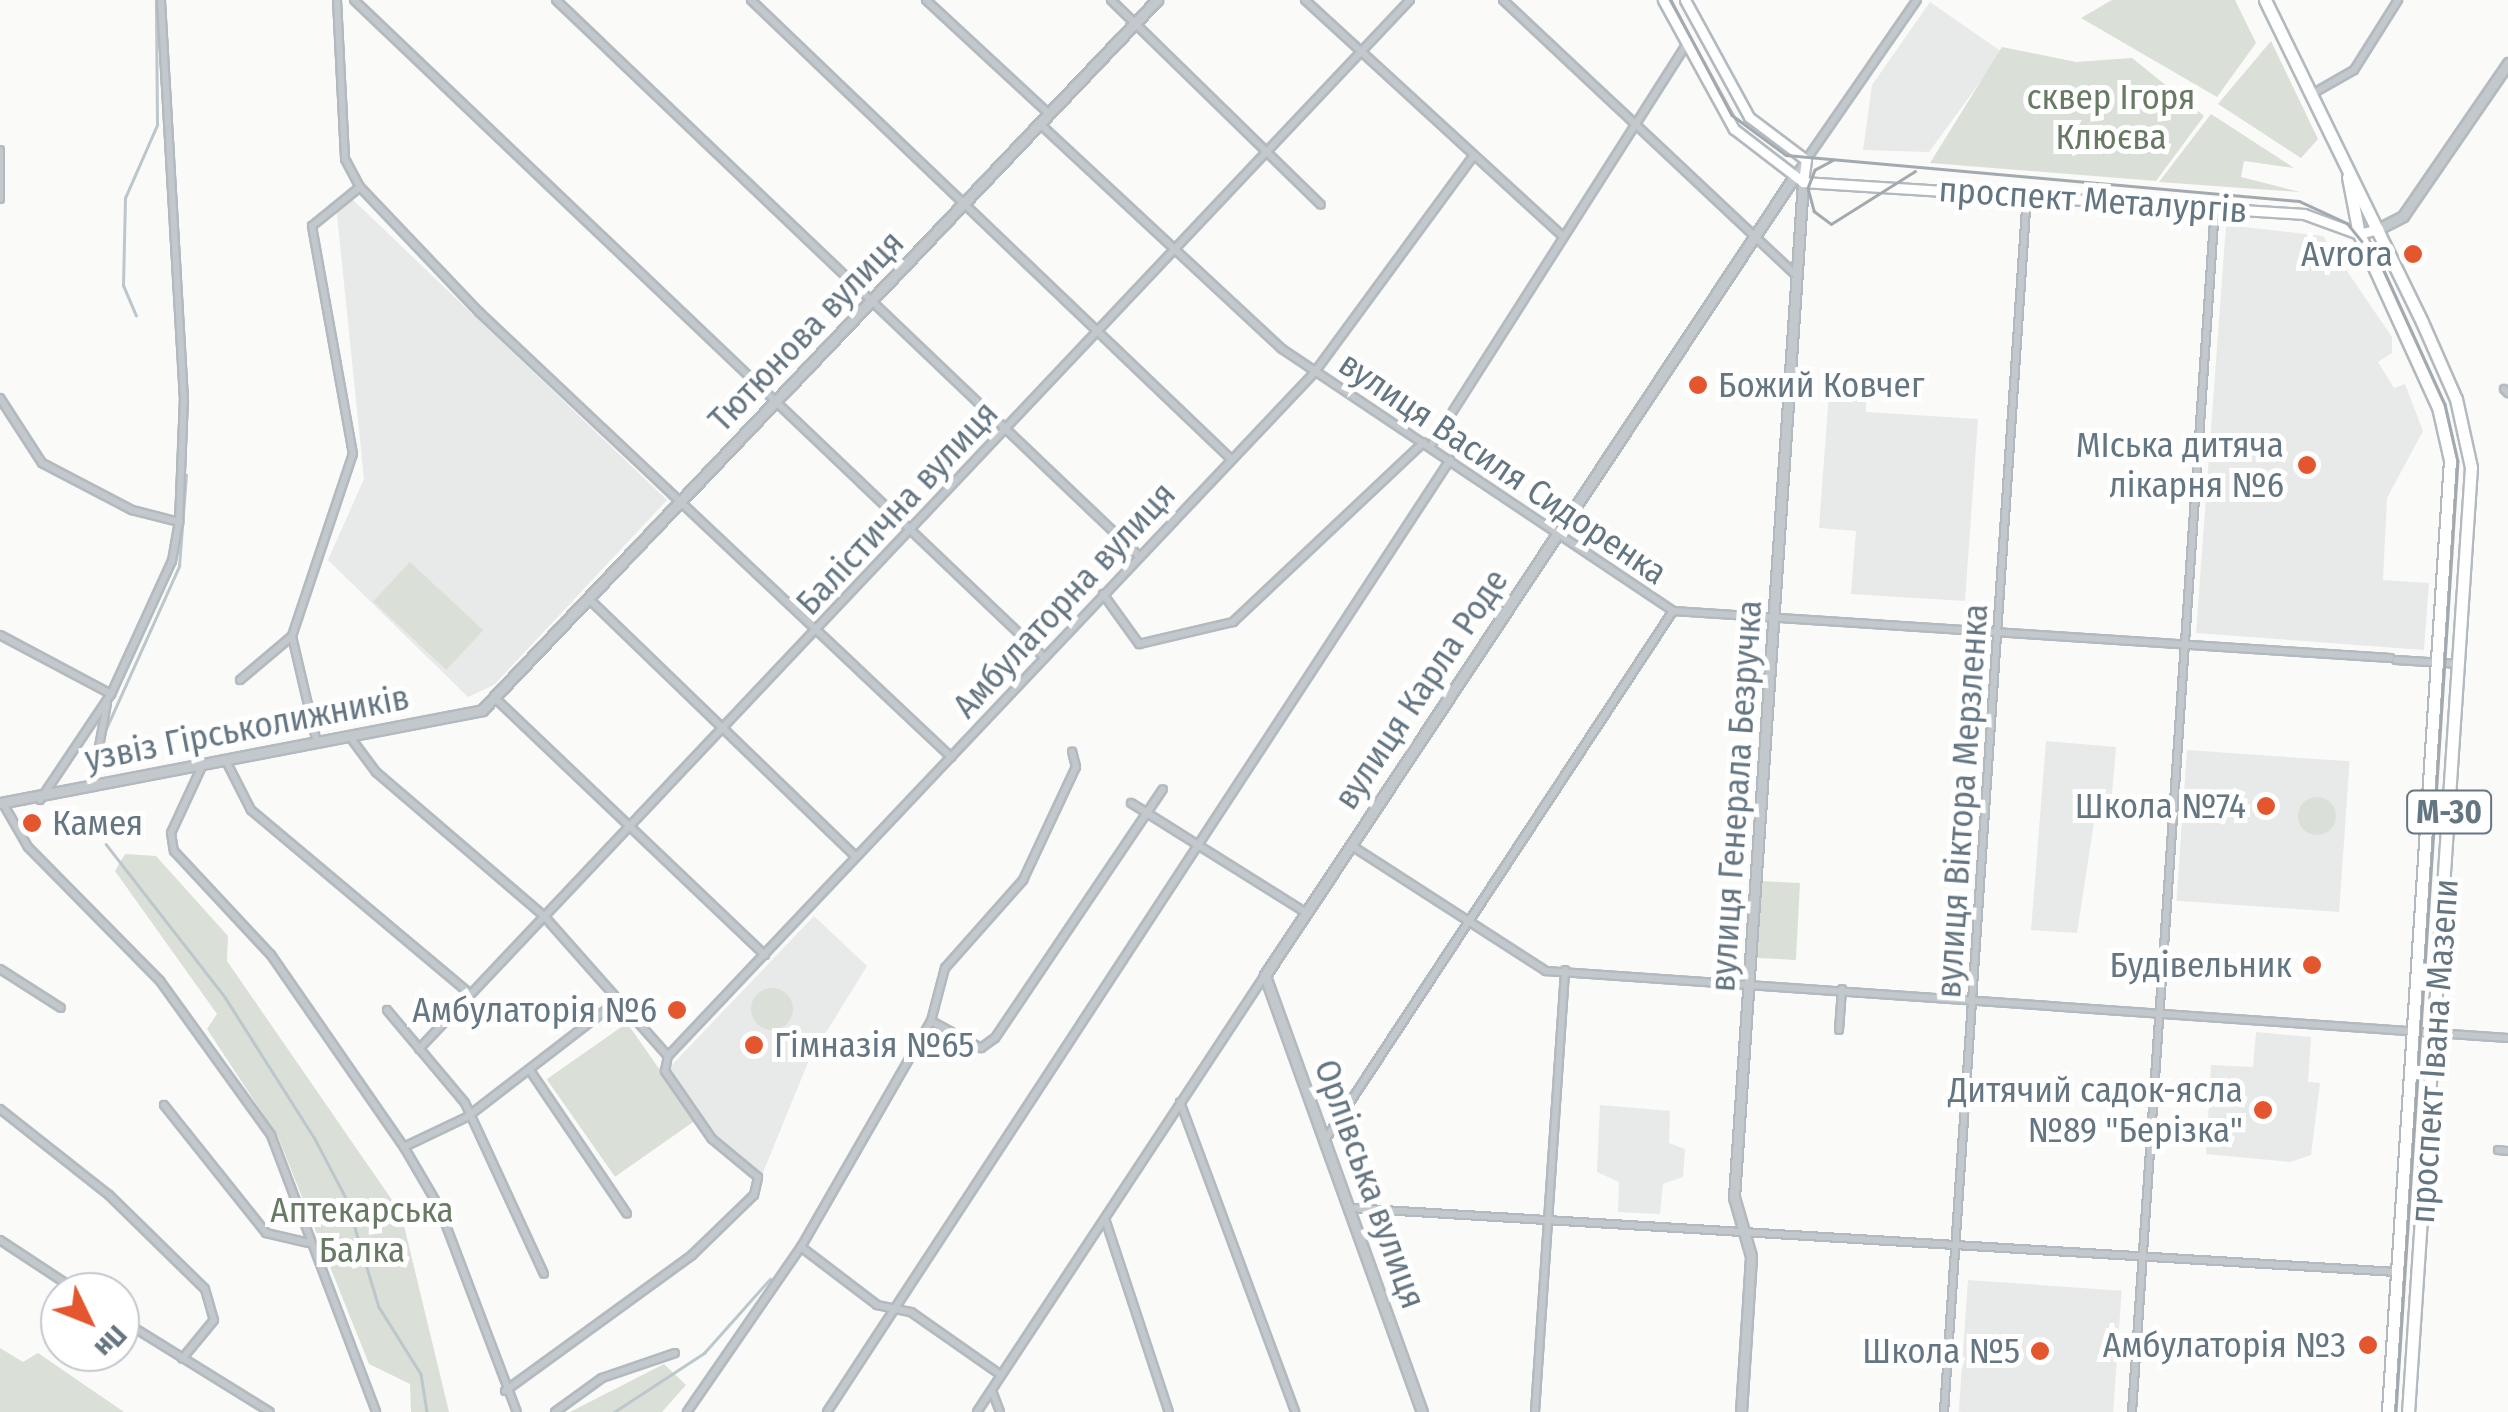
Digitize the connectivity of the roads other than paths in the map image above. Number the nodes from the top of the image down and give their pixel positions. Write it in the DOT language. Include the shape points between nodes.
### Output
graph roads {
  1 [pos="161,0"];
  2 [pos="337,0"];
  3 [pos="354,0"];
  4 [pos="556,0"];
  5 [pos="750,0"];
  6 [pos="926,0"];
  7 [pos="1111,0"];
  8 [pos="1156,0"];
  9 [pos="1305,0"];
  10 [pos="1410,0"];
  11 [pos="1503,0"];
  12 [pos="1662,0"];
  13 [pos="1917,0"];
  14 [pos="2264,0"];
  15 [pos="2398,0"];
  16 [pos="1688,1"];
  17 [pos="1135,22"];
  18 [pos="1686,45"];
  19 [pos="1361,53"];
  20 [pos="2508,63"];
  21 [pos="2312,94"];
  22 [pos="1049,114"];
  23 [pos="1636,123"];
  24 [pos="1040,124"];
  25 [pos="0,150"];
  26 [pos="1267,153"];
  27 [pos="1472,158"];
  28 [pos="1806,160"];
  29 [pos="2345,163"];
  30 [pos="1799,179"];
  31 [pos="360,187"];
  32 [pos="2028,194"];
  33 [pos="0,199"];
  34 [pos="1321,205"];
  35 [pos="962,206"];
  36 [pos="2215,207"];
  37 [pos="2378,230"];
  38 [pos="2359,234"];
  39 [pos="1756,235"];
  40 [pos="1562,236"];
  41 [pos="1175,253"];
  42 [pos="1799,278"];
  43 [pos="870,303"];
  44 [pos="1099,334"];
  45 [pos="1314,373"];
  46 [pos="0,398"];
  47 [pos="776,402"];
  48 [pos="1005,428"];
  49 [pos="1427,445"];
  50 [pos="1232,459"];
  51 [pos="1450,460"];
  52 [pos="684,500"];
  53 [pos="179,522"];
  54 [pos="911,530"];
  55 [pos="1558,533"];
  56 [pos="1139,556"];
  57 [pos="1104,594"];
  58 [pos="590,600"];
  59 [pos="1673,612"];
  60 [pos="1776,620"];
  61 [pos="820,626"];
  62 [pos="1999,634"];
  63 [pos="0,635"];
  64 [pos="292,636"];
  65 [pos="2184,648"];
  66 [pos="1044,657"];
  67 [pos="2439,663"];
  68 [pos="2460,664"];
  69 [pos="240,680"];
  70 [pos="109,697"];
  71 [pos="496,700"];
  72 [pos="723,728"];
  73 [pos="350,737"];
  74 [pos="317,743"];
  75 [pos="1072,750"];
  76 [pos="951,757"];
  77 [pos="226,761"];
  78 [pos="203,764"];
  79 [pos="92,780"];
  80 [pos="1163,789"];
  81 [pos="40,800"];
  82 [pos="1131,803"];
  83 [pos="3,805"];
  84 [pos="1146,814"];
  85 [pos="630,825"];
  86 [pos="1350,845"];
  87 [pos="1200,848"];
  88 [pos="856,856"];
  89 [pos="1306,912"];
  90 [pos="544,916"];
  91 [pos="1469,921"];
  92 [pos="765,955"];
  93 [pos="0,969"];
  94 [pos="1565,970"];
  95 [pos="1265,974"];
  96 [pos="1750,984"];
  97 [pos="1842,989"];
  98 [pos="470,994"];
  99 [pos="1973,1000"];
  100 [pos="615,1003"];
  101 [pos="61,1008"];
  102 [pos="387,1010"];
  103 [pos="2157,1010"];
  104 [pos="931,1020"];
  105 [pos="2413,1028"];
  106 [pos="2434,1029"];
  107 [pos="1839,1030"];
  108 [pos="2508,1038"];
  109 [pos="419,1049"];
  110 [pos="668,1056"];
  111 [pos="531,1072"];
  112 [pos="1180,1100"];
  113 [pos="164,1105"];
  114 [pos="0,1110"];
  115 [pos="467,1117"];
  116 [pos="1324,1140"];
  117 [pos="404,1146"];
  118 [pos="2498,1150"];
  119 [pos="2508,1150"];
  120 [pos="1350,1208"];
  121 [pos="627,1214"];
  122 [pos="1105,1218"];
  123 [pos="1548,1220"];
  124 [pos="1745,1236"];
  125 [pos="0,1240"];
  126 [pos="309,1242"];
  127 [pos="1956,1243"];
  128 [pos="800,1247"];
  129 [pos="2144,1254"];
  130 [pos="49,1272"];
  131 [pos="2398,1272"];
  132 [pos="544,1274"];
  133 [pos="898,1309"];
  134 [pos="140,1332"];
  135 [pos="675,1353"];
  136 [pos="182,1358"];
  137 [pos="1001,1375"];
  138 [pos="505,1390"];
  139 [pos="992,1390"];
  140 [pos="270,1412"];
  141 [pos="376,1412"];
  142 [pos="517,1412"];
  143 [pos="556,1412"];
  144 [pos="688,1412"];
  145 [pos="827,1412"];
  146 [pos="977,1412"];
  147 [pos="1000,1412"];
  148 [pos="1168,1412"];
  149 [pos="1295,1412"];
  150 [pos="1422,1412"];
  151 [pos="1535,1412"];
  152 [pos="1741,1412"];
  153 [pos="1944,1412"];
  154 [pos="2132,1412"];
  155 [pos="2388,1412"];
  156 [pos="2408,1412"];
  1 -- 53 [label="street" via="184,400"];
  2 -- 31 [label="street" via="345,160"];
  3 -- 47 [label="street"];
  4 -- 43 [label="street"];
  5 -- 35 [label="street"];
  6 -- 22 [label="street"];
  7 -- 17 [label="street"];
  8 -- 17 [label="street, Тютюнова вулиця"];
  9 -- 19 [label="street"];
  10 -- 19 [label="street, Балістична вулиця"];
  11 -- 23 [label="street"];
  12 -- 18 [label="main road"];
  13 -- 28 [label="street"];
  14 -- 21 [label="highway, М-30"];
  15 -- 21 [label="street" via="2354,70"];
  16 -- 28 [label="main road" via="1749,117"];
  17 -- 22 [label="street, Тютюнова вулиця"];
  17 -- 26 [label="street"];
  18 -- 23 [label="street"];
  18 -- 30 [label="main road" via="1734,129"];
  19 -- 26 [label="street, Балістична вулиця"];
  19 -- 27 [label="street"];
  20 -- 37 [label="street" via="2403,216"];
  21 -- 29 [label="highway, М-30"];
  22 -- 24 [label="street, Тютюнова вулиця"];
  23 -- 39 [label="street"];
  23 -- 40 [label="street"];
  24 -- 35 [label="street, Тютюнова вулиця"];
  24 -- 41 [label="street, вулиця Василя Сидоренка"];
  25 -- 33 [label="street"];
  26 -- 34 [label="street"];
  26 -- 41 [label="street, Балістична вулиця"];
  27 -- 40 [label="street"];
  27 -- 45 [label="street, Амбулаторна вулиця"];
  28 -- 30 [label="main road"];
  29 -- 37 [label="highway, М-30"];
  29 -- 38 [label="highway, М-30"];
  30 -- 32 [label="main road, проспект Металургів"];
  30 -- 39 [label="street, вулиця Карла Роде"];
  30 -- 42 [label="street, вулиця Генерала Безручка"];
  31 -- 52 [label="street" via="479,312"];
  31 -- 64 [label="street" via="312,226 353,454"];
  32 -- 36 [label="main road, проспект Металургів"];
  32 -- 62 [label="street, вулиця Віктора Мерзленка"];
  35 -- 43 [label="street, Тютюнова вулиця"];
  35 -- 44 [label="street"];
  36 -- 38 [label="main road, проспект Металургів" via="2304,214"];
  36 -- 65 [label="street"];
  37 -- 38 [label="main road"];
  37 -- 68 [label="highway, проспект Івана Мазепи / М-30" via="2466,430 2472,489"];
  38 -- 67 [label="highway, проспект Івана Мазепи / М-30" via="2447,441"];
  39 -- 42 [label="street"];
  39 -- 55 [label="street, вулиця Карла Роде"];
  40 -- 49 [label="street"];
  41 -- 44 [label="street, Балістична вулиця"];
  41 -- 45 [label="street, вулиця Василя Сидоренка"];
  42 -- 60 [label="street, вулиця Генерала Безручка"];
  43 -- 47 [label="street, Тютюнова вулиця"];
  43 -- 48 [label="street"];
  44 -- 48 [label="street, Балістична вулиця"];
  44 -- 50 [label="street"];
  45 -- 49 [label="street, вулиця Василя Сидоренка"];
  45 -- 50 [label="street, Амбулаторна вулиця"];
  46 -- 53 [label="street" via="42,462 132,510"];
  47 -- 52 [label="street, Тютюнова вулиця"];
  47 -- 54 [label="street"];
  48 -- 54 [label="street, Балістична вулиця"];
  48 -- 56 [label="street"];
  49 -- 51 [label="street, вулиця Василя Сидоренка"];
  49 -- 57 [label="street" via="1233,622 1138,644"];
  50 -- 56 [label="street, Амбулаторна вулиця"];
  51 -- 55 [label="street, вулиця Василя Сидоренка"];
  51 -- 87 [label="street"];
  52 -- 58 [label="street, Тютюнова вулиця"];
  52 -- 61 [label="street"];
  53 -- 70 [label="street" via="172,561"];
  54 -- 61 [label="street, Балістична вулиця"];
  54 -- 66 [label="street"];
  55 -- 59 [label="street, вулиця Василя Сидоренка"];
  55 -- 86 [label="street, вулиця Карла Роде"];
  56 -- 57 [label="street, Амбулаторна вулиця"];
  57 -- 66 [label="street, Амбулаторна вулиця"];
  58 -- 71 [label="street, Тютюнова вулиця"];
  58 -- 72 [label="street"];
  59 -- 60 [label="street, вулиця Василя Сидоренка"];
  59 -- 91 [label="street"];
  60 -- 62 [label="street, вулиця Василя Сидоренка"];
  60 -- 96 [label="street, вулиця Генерала Безручка"];
  61 -- 72 [label="street, Балістична вулиця"];
  61 -- 76 [label="street"];
  62 -- 65 [label="street, вулиця Василя Сидоренка"];
  62 -- 99 [label="street, вулиця Віктора Мерзленка"];
  63 -- 70 [label="street"];
  64 -- 69 [label="street"];
  64 -- 74 [label="street"];
  65 -- 67 [label="street, вулиця Василя Сидоренка"];
  65 -- 103 [label="street"];
  66 -- 76 [label="street, Амбулаторна вулиця"];
  67 -- 68 [label="street, вулиця Василя Сидоренка"];
  67 -- 105 [label="highway, проспект Івана Мазепи / М-30"];
  68 -- 106 [label="highway, проспект Івана Мазепи / М-30"];
  70 -- 79 [label="street"];
  70 -- 81 [label="street"];
  71 -- 73 [label="street, узвіз Гірськолижників"];
  71 -- 85 [label="street"];
  72 -- 85 [label="street, Балістична вулиця"];
  72 -- 88 [label="street"];
  73 -- 74 [label="street, узвіз Гірськолижників"];
  73 -- 90 [label="street" via="376,772"];
  74 -- 77 [label="street, узвіз Гірськолижників"];
  75 -- 104 [label="street" via="1076,767 1023,880 944,968"];
  76 -- 88 [label="street, Амбулаторна вулиця"];
  77 -- 78 [label="street, узвіз Гірськолижників"];
  77 -- 98 [label="street" via="250,810"];
  78 -- 79 [label="street, узвіз Гірськолижників"];
  78 -- 117 [label="street" via="171,833 174,851 271,954"];
  79 -- 81 [label="street, узвіз Гірськолижників"];
  80 -- 84 [label="street"];
  81 -- 83 [label="street, узвіз Гірськолижників"];
  82 -- 84 [label="street"];
  83 -- 126 [label="street" via="28,847 160,982 272,1134"];
  84 -- 87 [label="street"];
  84 -- 104 [label="street" via="988,1045"];
  85 -- 90 [label="street, Балістична вулиця"];
  85 -- 92 [label="street"];
  86 -- 89 [label="street, вулиця Карла Роде"];
  86 -- 91 [label="street"];
  87 -- 89 [label="street"];
  87 -- 133 [label="street"];
  88 -- 92 [label="street, Амбулаторна вулиця"];
  89 -- 95 [label="street, вулиця Карла Роде"];
  90 -- 98 [label="street, Балістична вулиця"];
  90 -- 100 [label="street"];
  91 -- 94 [label="street" via="1538,969"];
  91 -- 116 [label="street"];
  92 -- 110 [label="street, Амбулаторна вулиця"];
  93 -- 101 [label="street"];
  94 -- 96 [label="street"];
  94 -- 123 [label="street"];
  95 -- 112 [label="street, вулиця Карла Роде"];
  95 -- 116 [label="street, Орлівська вулиця"];
  96 -- 97 [label="street"];
  96 -- 124 [label="street, вулиця Генерала Безручка" via="1734,1197"];
  97 -- 99 [label="street"];
  97 -- 107 [label="street"];
  98 -- 109 [label="street, Балістична вулиця"];
  99 -- 103 [label="street"];
  99 -- 127 [label="street, вулиця Віктора Мерзленка"];
  100 -- 110 [label="street"];
  100 -- 111 [label="street"];
  102 -- 109 [label="street"];
  103 -- 105 [label="street"];
  103 -- 129 [label="street"];
  104 -- 128 [label="street"];
  105 -- 106 [label="street"];
  105 -- 131 [label="highway, проспект Івана Мазепи / М-30"];
  106 -- 108 [label="street"];
  106 -- 156 [label="highway, проспект Івана Мазепи / М-30"];
  109 -- 115 [label="street"];
  110 -- 138 [label="street" via="665,1070 712,1139 758,1177 754,1196 692,1254"];
  111 -- 115 [label="street"];
  111 -- 121 [label="street"];
  112 -- 122 [label="street, вулиця Карла Роде"];
  112 -- 149 [label="street"];
  113 -- 126 [label="street" via="266,1233"];
  114 -- 136 [label="street" via="109,1195 204,1289 214,1320"];
  115 -- 117 [label="street"];
  115 -- 132 [label="street"];
  116 -- 120 [label="street, Орлівська вулиця"];
  117 -- 138 [label="street" via="438,1207"];
  118 -- 119 [label="street"];
  120 -- 123 [label="street"];
  120 -- 150 [label="street, Орлівська вулиця"];
  122 -- 137 [label="street, вулиця Карла Роде"];
  122 -- 148 [label="street"];
  123 -- 124 [label="street"];
  123 -- 151 [label="street"];
  124 -- 127 [label="street"];
  124 -- 152 [label="street, вулиця Генерала Безручка"];
  125 -- 130 [label="street"];
  126 -- 141 [label="street"];
  127 -- 129 [label="street"];
  127 -- 153 [label="street, вулиця Віктора Мерзленка"];
  128 -- 133 [label="street" via="877,1305"];
  128 -- 144 [label="street"];
  129 -- 131 [label="street"];
  129 -- 154 [label="street"];
  131 -- 155 [label="highway, проспект Івана Мазепи / М-30"];
  133 -- 137 [label="street"];
  133 -- 145 [label="street"];
  134 -- 136 [label="street"];
  135 -- 143 [label="street" via="618,1371"];
  136 -- 140 [label="street"];
  137 -- 139 [label="street, вулиця Карла Роде"];
  138 -- 142 [label="street"];
  139 -- 146 [label="street, вулиця Карла Роде"];
  139 -- 147 [label="street"];
}
